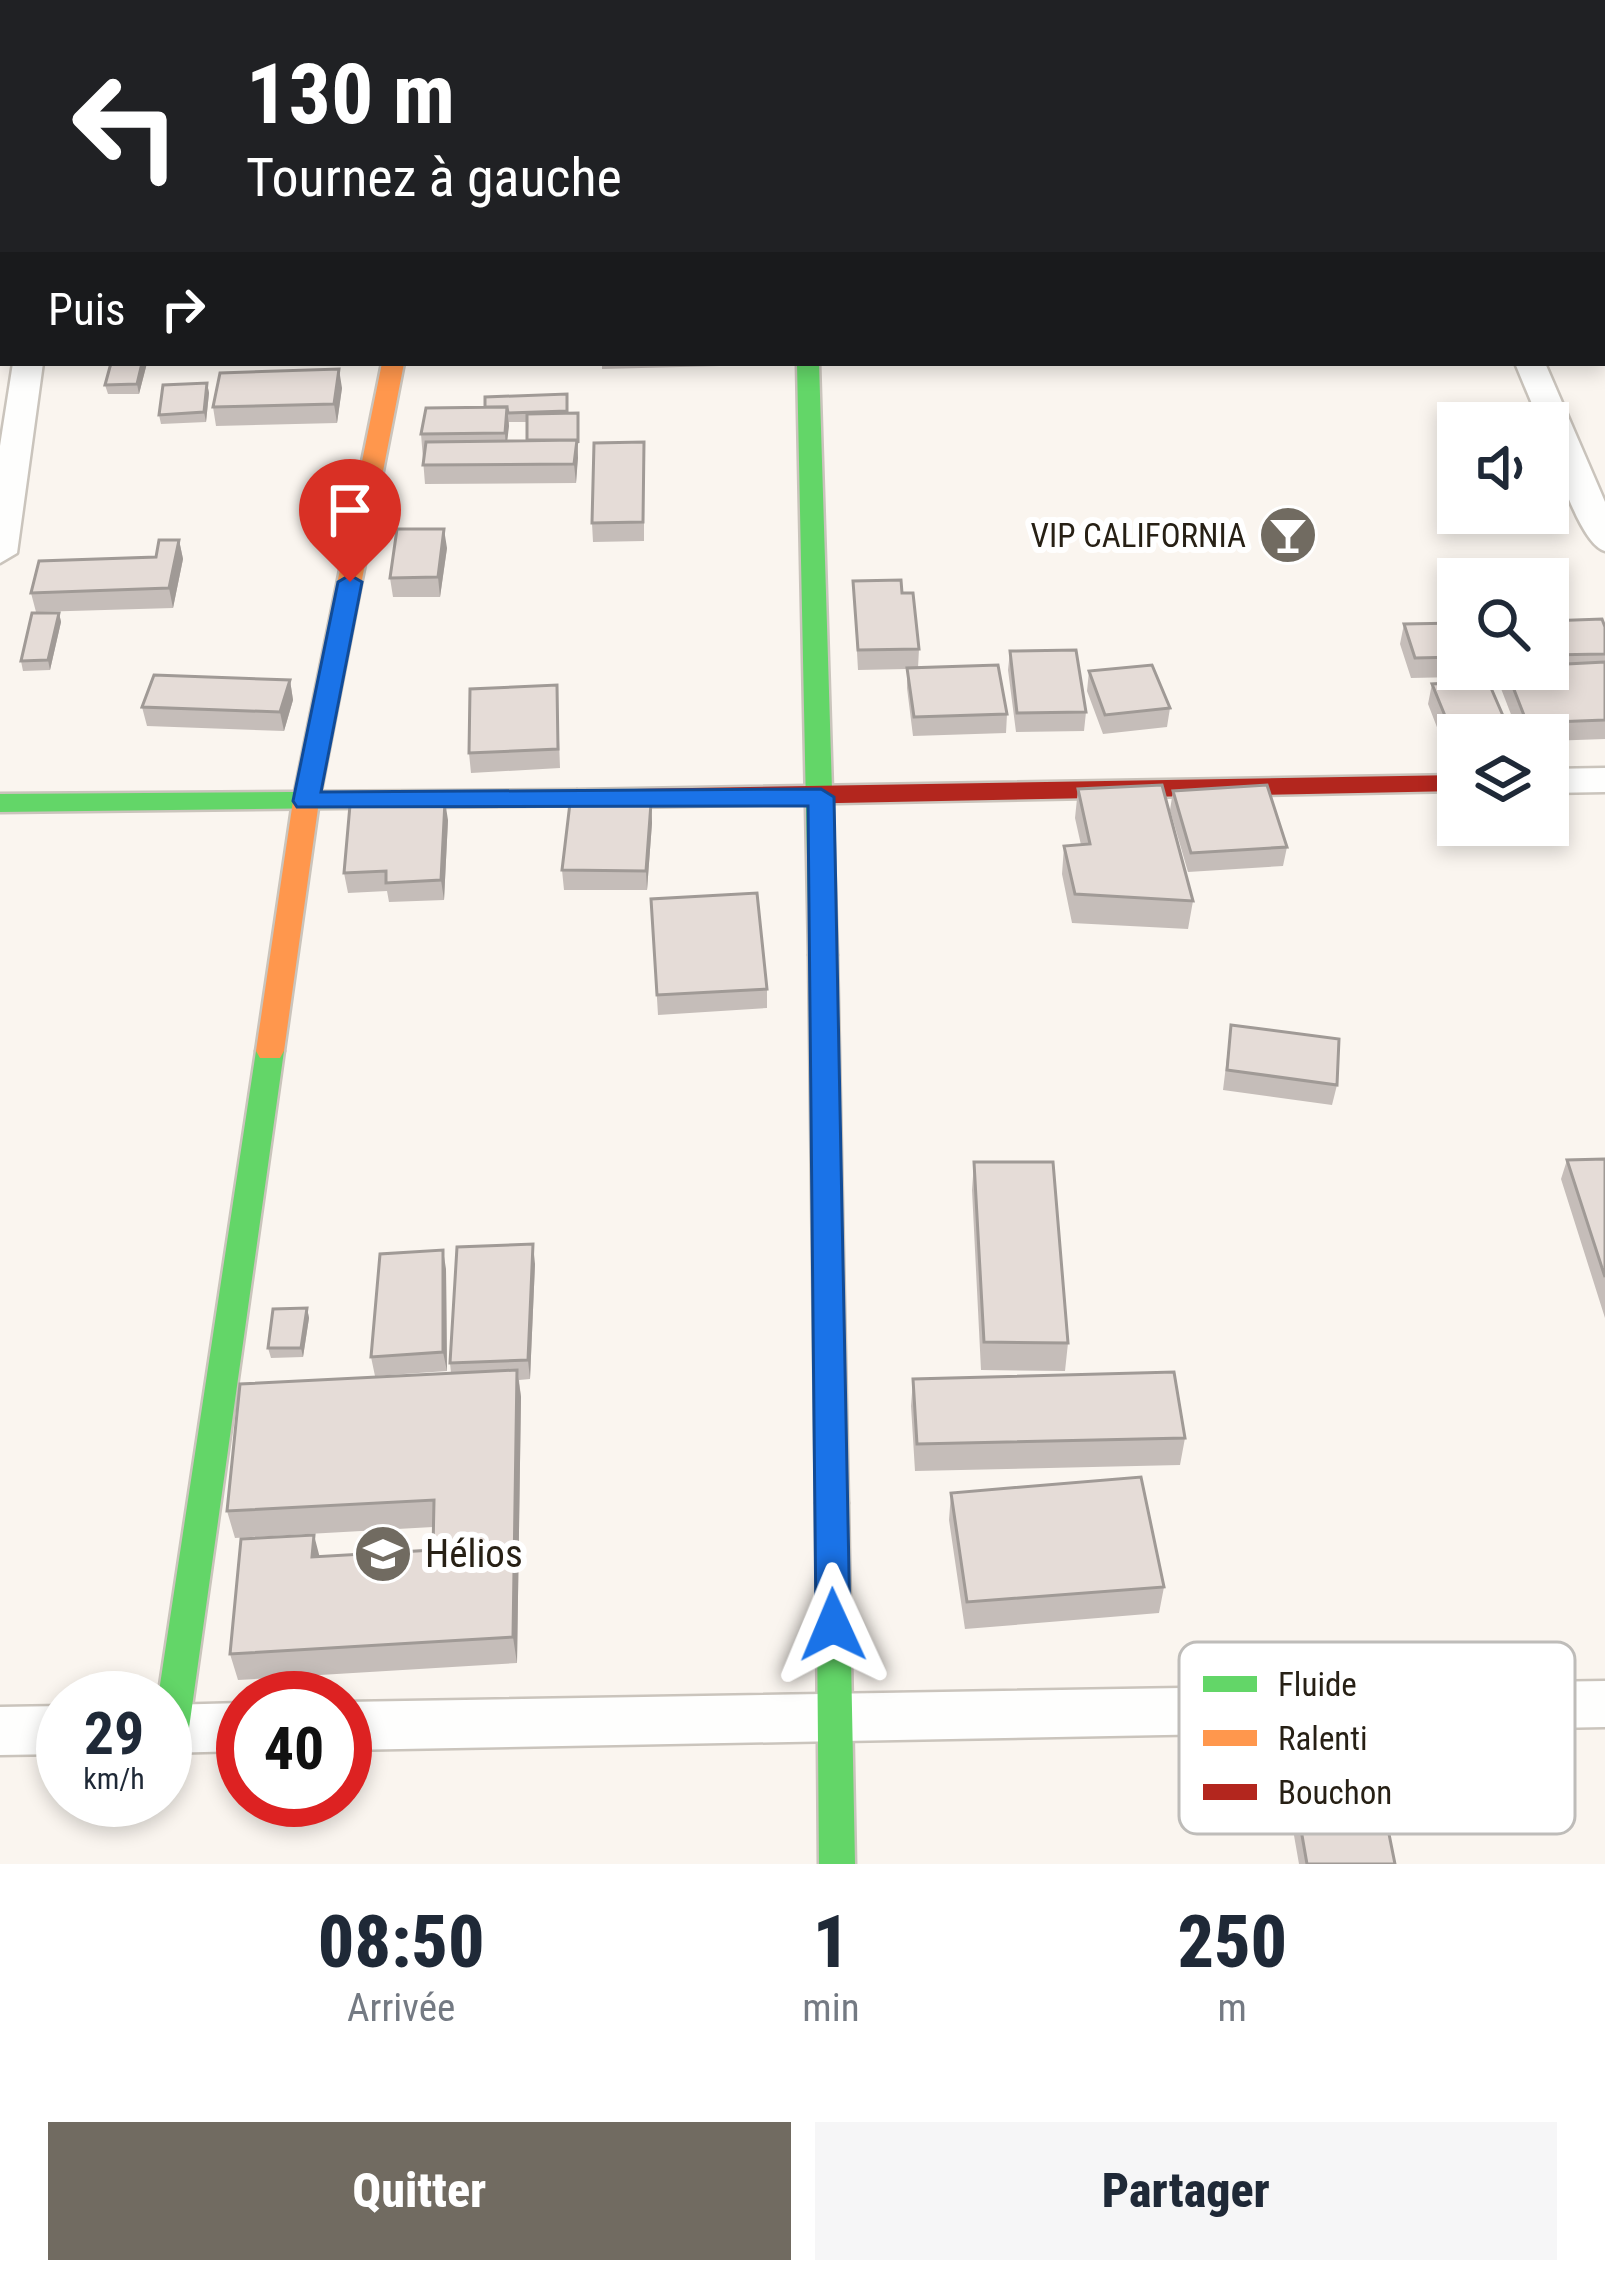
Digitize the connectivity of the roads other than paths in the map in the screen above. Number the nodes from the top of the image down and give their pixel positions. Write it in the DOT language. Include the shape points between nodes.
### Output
graph roads {
  1 [pos="28,366"];
  2 [pos="392,366"];
  3 [pos="808,366"];
  4 [pos="1531,366"];
  5 [pos="1605,541"];
  6 [pos="0,553"];
  7 [pos="1605,780"];
  8 [pos="1569,781"];
  9 [pos="1437,783"];
  10 [pos="821,797"];
  11 [pos="306,801"];
  12 [pos="0,803"];
  13 [pos="177,1671"];
  14 [pos="1605,1704"];
  15 [pos="1575,1705"];
  16 [pos="1179,1712"];
  17 [pos="834,1718"];
  18 [pos="372,1726"];
  19 [pos="36,1730"];
  20 [pos="0,1731"];
  21 [pos="837,1864"];
  1 -- 6 [label="street"];
  2 -- 11 [label="street"];
  3 -- 10 [label="street"];
  4 -- 5 [label="street"];
  7 -- 8 [label="street"];
  9 -- 10 [label="street"];
  10 -- 11 [label="street"];
  10 -- 17 [label="street"];
  11 -- 12 [label="street"];
  11 -- 13 [label="street"];
  14 -- 15 [label="street"];
  16 -- 17 [label="street"];
  17 -- 18 [label="street"];
  17 -- 21 [label="street"];
  19 -- 20 [label="street"];
}
